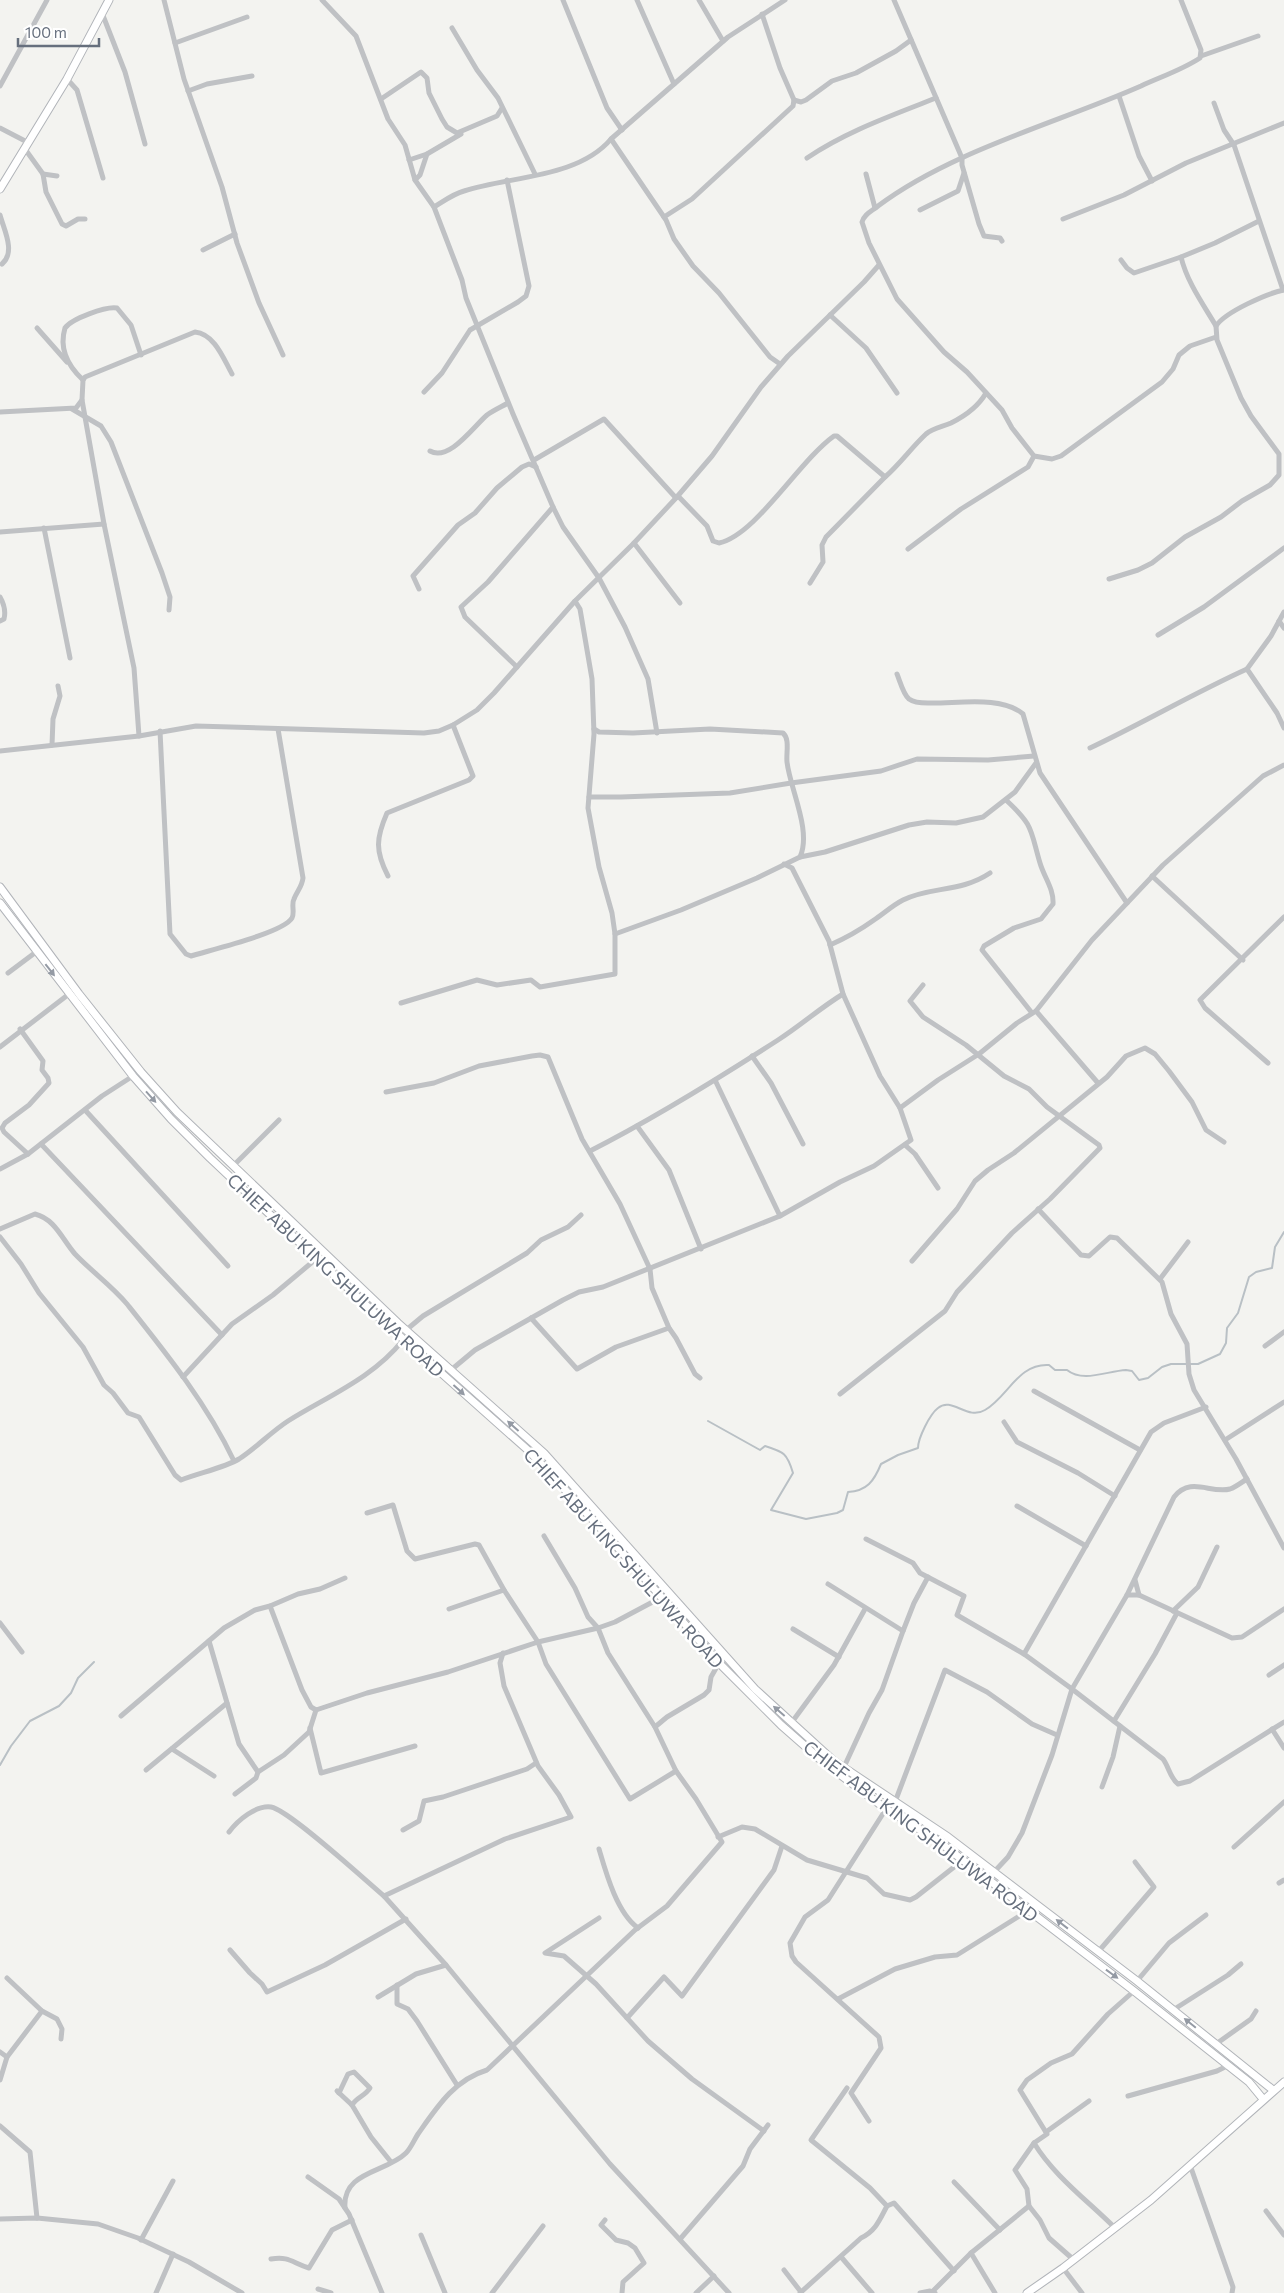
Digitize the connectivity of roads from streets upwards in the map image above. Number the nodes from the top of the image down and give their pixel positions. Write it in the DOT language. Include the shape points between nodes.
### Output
graph roads {
  1 [pos="47,0"];
  2 [pos="109,0"];
  3 [pos="164,0"];
  4 [pos="322,0"];
  5 [pos="563,0"];
  6 [pos="637,0"];
  7 [pos="699,0"];
  8 [pos="783,0"];
  9 [pos="894,0"];
  10 [pos="1182,0"];
  11 [pos="102,13"];
  12 [pos="762,14"];
  13 [pos="247,17"];
  14 [pos="452,28"];
  15 [pos="1258,36"];
  16 [pos="911,40"];
  17 [pos="723,41"];
  18 [pos="175,43"];
  19 [pos="1202,56"];
  20 [pos="252,76"];
  21 [pos="66,79"];
  22 [pos="674,84"];
  23 [pos="0,85"];
  24 [pos="188,91"];
  25 [pos="1119,96"];
  26 [pos="936,98"];
  27 [pos="381,99"];
  28 [pos="794,100"];
  29 [pos="1214,103"];
  30 [pos="502,108"];
  31 [pos="1284,124"];
  32 [pos="0,128"];
  33 [pos="622,130"];
  34 [pos="463,132"];
  35 [pos="611,139"];
  36 [pos="145,144"];
  37 [pos="1234,145"];
  38 [pos="27,146"];
  39 [pos="427,154"];
  40 [pos="807,158"];
  41 [pos="962,158"];
  42 [pos="409,160"];
  43 [pos="964,173"];
  44 [pos="43,174"];
  45 [pos="535,174"];
  46 [pos="866,174"];
  47 [pos="57,176"];
  48 [pos="104,178"];
  49 [pos="415,180"];
  50 [pos="507,180"];
  51 [pos="1152,181"];
  52 [pos="0,189"];
  53 [pos="434,208"];
  54 [pos="875,208"];
  55 [pos="920,210"];
  56 [pos="0,215"];
  57 [pos="664,217"];
  58 [pos="85,219"];
  59 [pos="1063,219"];
  60 [pos="1259,221"];
  61 [pos="235,234"];
  62 [pos="1002,241"];
  63 [pos="203,250"];
  64 [pos="1181,257"];
  65 [pos="1121,260"];
  66 [pos="2,264"];
  67 [pos="879,265"];
  68 [pos="1284,290"];
  69 [pos="830,315"];
  70 [pos="478,324"];
  71 [pos="1216,326"];
  72 [pos="37,328"];
  73 [pos="1216,336"];
  74 [pos="142,355"];
  75 [pos="283,355"];
  76 [pos="69,364"];
  77 [pos="780,364"];
  78 [pos="232,374"];
  79 [pos="83,380"];
  80 [pos="424,392"];
  81 [pos="897,393"];
  82 [pos="986,393"];
  83 [pos="82,400"];
  84 [pos="508,403"];
  85 [pos="981,403"];
  86 [pos="995,403"];
  87 [pos="72,409"];
  88 [pos="0,412"];
  89 [pos="84,415"];
  90 [pos="430,451"];
  91 [pos="1282,454"];
  92 [pos="1034,456"];
  93 [pos="534,460"];
  94 [pos="537,467"];
  95 [pos="885,477"];
  96 [pos="677,497"];
  97 [pos="553,507"];
  98 [pos="104,524"];
  99 [pos="44,528"];
  100 [pos="0,532"];
  101 [pos="634,543"];
  102 [pos="1284,548"];
  103 [pos="908,549"];
  104 [pos="599,578"];
  105 [pos="1109,579"];
  106 [pos="810,583"];
  107 [pos="419,589"];
  108 [pos="0,597"];
  109 [pos="575,601"];
  110 [pos="680,603"];
  111 [pos="169,610"];
  112 [pos="1284,612"];
  113 [pos="0,621"];
  114 [pos="1279,622"];
  115 [pos="1284,628"];
  116 [pos="1158,635"];
  117 [pos="70,658"];
  118 [pos="517,667"];
  119 [pos="1247,669"];
  120 [pos="897,674"];
  121 [pos="58,686"];
  122 [pos="453,725"];
  123 [pos="1284,728"];
  124 [pos="278,729"];
  125 [pos="160,732"];
  126 [pos="596,732"];
  127 [pos="657,733"];
  128 [pos="139,736"];
  129 [pos="52,745"];
  130 [pos="1090,748"];
  131 [pos="0,751"];
  132 [pos="1034,756"];
  133 [pos="1036,763"];
  134 [pos="1284,765"];
  135 [pos="791,782"];
  136 [pos="589,796"];
  137 [pos="1006,800"];
  138 [pos="800,856"];
  139 [pos="794,860"];
  140 [pos="784,864"];
  141 [pos="792,868"];
  142 [pos="990,873"];
  143 [pos="388,876"];
  144 [pos="1152,876"];
  145 [pos="0,887"];
  146 [pos="0,903"];
  147 [pos="1127,903"];
  148 [pos="1284,917"];
  149 [pos="615,934"];
  150 [pos="830,945"];
  151 [pos="36,952"];
  152 [pos="1243,960"];
  153 [pos="8,974"];
  154 [pos="923,985"];
  155 [pos="69,994"];
  156 [pos="843,994"];
  157 [pos="401,1003"];
  158 [pos="1034,1012"];
  159 [pos="20,1029"];
  160 [pos="0,1047"];
  161 [pos="979,1054"];
  162 [pos="752,1056"];
  163 [pos="1268,1063"];
  164 [pos="133,1076"];
  165 [pos="715,1080"];
  166 [pos="1098,1083"];
  167 [pos="386,1092"];
  168 [pos="900,1108"];
  169 [pos="85,1110"];
  170 [pos="1058,1116"];
  171 [pos="279,1120"];
  172 [pos="637,1126"];
  173 [pos="1224,1142"];
  174 [pos="41,1144"];
  175 [pos="803,1144"];
  176 [pos="905,1145"];
  177 [pos="218,1151"];
  178 [pos="590,1151"];
  179 [pos="28,1154"];
  180 [pos="210,1158"];
  181 [pos="233,1166"];
  182 [pos="0,1169"];
  183 [pos="938,1188"];
  184 [pos="1038,1209"];
  185 [pos="581,1215"];
  186 [pos="780,1216"];
  187 [pos="0,1229"];
  188 [pos="0,1237"];
  189 [pos="1188,1242"];
  190 [pos="701,1249"];
  191 [pos="316,1258"];
  192 [pos="912,1261"];
  193 [pos="228,1266"];
  194 [pos="650,1269"];
  195 [pos="1160,1279"];
  196 [pos="532,1318"];
  197 [pos="669,1328"];
  198 [pos="406,1330"];
  199 [pos="1284,1332"];
  200 [pos="222,1335"];
  201 [pos="401,1338"];
  202 [pos="1265,1346"];
  203 [pos="451,1370"];
  204 [pos="183,1377"];
  205 [pos="700,1378"];
  206 [pos="1034,1391"];
  207 [pos="840,1394"];
  208 [pos="1284,1402"];
  209 [pos="1206,1407"];
  210 [pos="1004,1422"];
  211 [pos="1225,1440"];
  212 [pos="1140,1450"];
  213 [pos="234,1461"];
  214 [pos="1247,1479"];
  215 [pos="1115,1496"];
  216 [pos="1017,1506"];
  217 [pos="367,1513"];
  218 [pos="544,1536"];
  219 [pos="866,1538"];
  220 [pos="1086,1546"];
  221 [pos="1217,1547"];
  222 [pos="1284,1548"];
  223 [pos="928,1577"];
  224 [pos="345,1578"];
  225 [pos="1135,1580"];
  226 [pos="828,1584"];
  227 [pos="504,1590"];
  228 [pos="1139,1595"];
  229 [pos="1127,1596"];
  230 [pos="662,1597"];
  231 [pos="270,1606"];
  232 [pos="449,1609"];
  233 [pos="865,1609"];
  234 [pos="1284,1610"];
  235 [pos="1175,1612"];
  236 [pos="690,1615"];
  237 [pos="684,1621"];
  238 [pos="0,1622"];
  239 [pos="598,1628"];
  240 [pos="793,1629"];
  241 [pos="903,1631"];
  242 [pos="209,1641"];
  243 [pos="538,1642"];
  244 [pos="22,1652"];
  245 [pos="502,1653"];
  246 [pos="1024,1654"];
  247 [pos="839,1657"];
  248 [pos="719,1664"];
  249 [pos="1284,1665"];
  250 [pos="1269,1675"];
  251 [pos="1072,1689"];
  252 [pos="227,1703"];
  253 [pos="316,1710"];
  254 [pos="121,1716"];
  255 [pos="1114,1721"];
  256 [pos="792,1722"];
  257 [pos="1284,1722"];
  258 [pos="1120,1726"];
  259 [pos="654,1727"];
  260 [pos="310,1728"];
  261 [pos="1272,1729"];
  262 [pos="1057,1735"];
  263 [pos="416,1746"];
  264 [pos="1284,1748"];
  265 [pos="172,1749"];
  266 [pos="536,1762"];
  267 [pos="844,1767"];
  268 [pos="146,1770"];
  269 [pos="676,1771"];
  270 [pos="258,1772"];
  271 [pos="214,1776"];
  272 [pos="1102,1787"];
  273 [pos="235,1794"];
  274 [pos="895,1802"];
  275 [pos="1284,1802"];
  276 [pos="886,1810"];
  277 [pos="403,1830"];
  278 [pos="229,1832"];
  279 [pos="722,1838"];
  280 [pos="782,1846"];
  281 [pos="1234,1847"];
  282 [pos="599,1849"];
  283 [pos="963,1860"];
  284 [pos="1135,1862"];
  285 [pos="846,1870"];
  286 [pos="994,1872"];
  287 [pos="384,1896"];
  288 [pos="1037,1905"];
  289 [pos="1029,1911"];
  290 [pos="1206,1916"];
  291 [pos="599,1918"];
  292 [pos="406,1919"];
  293 [pos="638,1928"];
  294 [pos="230,1950"];
  295 [pos="1098,1952"];
  296 [pos="1241,1964"];
  297 [pos="446,1965"];
  298 [pos="7,1978"];
  299 [pos="586,1978"];
  300 [pos="1138,1981"];
  301 [pos="397,1985"];
  302 [pos="1134,1990"];
  303 [pos="378,1997"];
  304 [pos="838,1998"];
  305 [pos="1173,2010"];
  306 [pos="42,2011"];
  307 [pos="1256,2011"];
  308 [pos="627,2018"];
  309 [pos="61,2039"];
  310 [pos="1216,2044"];
  311 [pos="513,2046"];
  312 [pos="0,2052"];
  313 [pos="7,2057"];
  314 [pos="1227,2066"];
  315 [pos="0,2080"];
  316 [pos="1284,2082"];
  317 [pos="456,2084"];
  318 [pos="847,2088"];
  319 [pos="1273,2090"];
  320 [pos="1128,2096"];
  321 [pos="1263,2099"];
  322 [pos="1089,2101"];
  323 [pos="352,2105"];
  324 [pos="869,2121"];
  325 [pos="768,2125"];
  326 [pos="0,2126"];
  327 [pos="764,2131"];
  328 [pos="1046,2132"];
  329 [pos="1034,2143"];
  330 [pos="391,2162"];
  331 [pos="1190,2164"];
  332 [pos="308,2176"];
  333 [pos="173,2181"];
  334 [pos="954,2182"];
  335 [pos="887,2206"];
  336 [pos="1029,2206"];
  337 [pos="345,2208"];
  338 [pos="1266,2211"];
  339 [pos="37,2218"];
  340 [pos="0,2219"];
  341 [pos="352,2220"];
  342 [pos="604,2220"];
  343 [pos="543,2226"];
  344 [pos="1115,2228"];
  345 [pos="1000,2230"];
  346 [pos="421,2235"];
  347 [pos="1284,2235"];
  348 [pos="681,2238"];
  349 [pos="141,2240"];
  350 [pos="173,2254"];
  351 [pos="971,2254"];
  352 [pos="842,2258"];
  353 [pos="271,2259"];
  354 [pos="1074,2260"];
  355 [pos="1063,2268"];
  356 [pos="784,2270"];
  357 [pos="954,2271"];
  358 [pos="714,2276"];
  359 [pos="318,2289"];
  360 [pos="800,2292"];
  361 [pos="934,2292"];
  362 [pos="156,2293"];
  363 [pos="242,2293"];
  364 [pos="331,2293"];
  365 [pos="382,2293"];
  366 [pos="445,2293"];
  367 [pos="492,2293"];
  368 [pos="622,2293"];
  369 [pos="696,2293"];
  370 [pos="729,2293"];
  371 [pos="872,2293"];
  372 [pos="920,2293"];
  373 [pos="994,2293"];
  374 [pos="1027,2293"];
  375 [pos="1082,2293"];
  376 [pos="1232,2293"];
  1 -- 23 [label="street"];
  2 -- 11 [label="street"];
  3 -- 18 [label="street"];
  4 -- 27 [label="street" via="356,36"];
  5 -- 33 [label="street" via="607,108"];
  6 -- 22 [label="street"];
  7 -- 17 [label="street"];
  8 -- 12 [label="street"];
  9 -- 16 [label="street"];
  10 -- 19 [label="street"];
  11 -- 21 [label="street"];
  11 -- 36 [label="street" via="125,72"];
  12 -- 17 [label="street"];
  12 -- 28 [label="street"];
  13 -- 18 [label="street"];
  14 -- 30 [label="street"];
  15 -- 19 [label="street"];
  16 -- 26 [label="street"];
  16 -- 28 [label="street" via="856,73 832,81 806,100"];
  17 -- 22 [label="street"];
  18 -- 24 [label="street"];
  19 -- 25 [label="street"];
  20 -- 24 [label="street"];
  21 -- 38 [label="street"];
  21 -- 48 [label="street" via="77,90"];
  22 -- 33 [label="street"];
  24 -- 61 [label="street"];
  25 -- 41 [label="street" via="1040,124"];
  25 -- 51 [label="street" via="1139,156"];
  26 -- 40 [label="street" via="862,127"];
  26 -- 41 [label="street"];
  27 -- 34 [label="street" via="422,72 445,123 457,133"];
  27 -- 42 [label="street"];
  28 -- 57 [label="street" via="790,111 692,198"];
  29 -- 37 [label="street" via="1224,130"];
  30 -- 34 [label="street" via="497,116"];
  30 -- 45 [label="street"];
  31 -- 37 [label="street"];
  32 -- 38 [label="street"];
  33 -- 35 [label="street"];
  34 -- 39 [label="street"];
  35 -- 45 [label="street" via="581,163"];
  35 -- 57 [label="street"];
  37 -- 51 [label="street" via="1186,163"];
  37 -- 60 [label="street"];
  38 -- 44 [label="street"];
  38 -- 52 [label="street"];
  39 -- 42 [label="street"];
  39 -- 49 [label="street"];
  41 -- 43 [label="street"];
  41 -- 54 [label="street" via="894,194"];
  42 -- 49 [label="street"];
  43 -- 55 [label="street" via="958,191"];
  43 -- 62 [label="street" via="984,236"];
  44 -- 47 [label="street"];
  44 -- 58 [label="street" via="46,192 62,224 66,226"];
  45 -- 50 [label="street"];
  46 -- 54 [label="street"];
  49 -- 53 [label="street"];
  50 -- 53 [label="street" via="456,193"];
  50 -- 70 [label="street" via="529,286 526,296 518,302"];
  51 -- 59 [label="street"];
  53 -- 70 [label="street"];
  54 -- 67 [label="street" via="862,222"];
  56 -- 66 [label="street" via="9,247 8,257"];
  57 -- 77 [label="street" via="674,239 693,266 770,357"];
  60 -- 64 [label="street"];
  60 -- 68 [label="street"];
  61 -- 63 [label="street"];
  61 -- 75 [label="street" via="259,303"];
  64 -- 65 [label="street" via="1134,273"];
  64 -- 71 [label="street" via="1198,297"];
  67 -- 69 [label="street"];
  67 -- 82 [label="street" via="897,299"];
  68 -- 71 [label="street" via="1236,311"];
  69 -- 77 [label="street"];
  69 -- 81 [label="street" via="866,348"];
  70 -- 80 [label="street" via="470,330 442,373"];
  70 -- 84 [label="street"];
  71 -- 73 [label="street"];
  72 -- 76 [label="street"];
  73 -- 91 [label="street" via="1251,416"];
  73 -- 92 [label="street" via="1190,346 1179,355 1162,382 1061,456 1052,459"];
  74 -- 76 [label="street" via="127,319 117,308 110,307 67,325 63,344"];
  74 -- 78 [label="street" via="199,332 215,345"];
  74 -- 79 [label="street"];
  76 -- 79 [label="street"];
  77 -- 96 [label="street" via="712,456"];
  79 -- 83 [label="street"];
  82 -- 85 [label="street"];
  82 -- 86 [label="street"];
  83 -- 87 [label="street"];
  83 -- 89 [label="street"];
  84 -- 90 [label="street" via="487,416 447,452 438,454"];
  84 -- 93 [label="street"];
  85 -- 86 [label="street"];
  85 -- 95 [label="street" via="951,423 927,433"];
  86 -- 92 [label="street"];
  87 -- 88 [label="street"];
  87 -- 89 [label="street"];
  89 -- 98 [label="street"];
  89 -- 111 [label="street" via="101,426 111,442 170,597"];
  91 -- 105 [label="street" via="1278,475 1270,485 1221,518 1185,537 1152,563"];
  92 -- 103 [label="street" via="1028,468 961,509"];
  93 -- 94 [label="street"];
  93 -- 96 [label="street" via="604,419"];
  94 -- 97 [label="street"];
  94 -- 107 [label="street" via="529,464 522,467 475,513 458,525 412,576"];
  95 -- 96 [label="street" via="838,436 834,436 797,470 752,523 729,540 719,543 713,541 707,526"];
  95 -- 106 [label="street" via="824,539 823,562"];
  96 -- 101 [label="street"];
  97 -- 104 [label="street"];
  97 -- 118 [label="street" via="488,582 461,607 465,617"];
  98 -- 99 [label="street"];
  98 -- 128 [label="street" via="134,668"];
  99 -- 100 [label="street"];
  99 -- 117 [label="street"];
  101 -- 104 [label="street"];
  101 -- 110 [label="street"];
  102 -- 116 [label="street" via="1204,607"];
  104 -- 109 [label="street"];
  104 -- 127 [label="street" via="648,679"];
  108 -- 113 [label="street" via="4,606 4,619"];
  109 -- 118 [label="street"];
  109 -- 126 [label="street" via="580,609 588,652"];
  112 -- 114 [label="street"];
  114 -- 115 [label="street"];
  114 -- 119 [label="street"];
  118 -- 122 [label="street" via="477,710"];
  119 -- 123 [label="street"];
  119 -- 130 [label="street"];
  120 -- 132 [label="street" via="906,696 912,700 946,704 988,701 1020,710"];
  121 -- 129 [label="street" via="60,696 52,719"];
  122 -- 124 [label="street" via="424,733"];
  122 -- 143 [label="street" via="473,776 387,813 377,845"];
  124 -- 125 [label="street" via="196,726"];
  124 -- 125 [label="street" via="303,878 302,887 293,900 292,917 286,925 272,932 191,956 170,934"];
  125 -- 128 [label="street"];
  126 -- 127 [label="street"];
  126 -- 136 [label="street"];
  127 -- 135 [label="street" via="710,729 781,732 786,737"];
  128 -- 129 [label="street"];
  129 -- 131 [label="street"];
  132 -- 133 [label="street"];
  132 -- 135 [label="street" via="988,760 917,759 881,771"];
  133 -- 137 [label="street"];
  133 -- 147 [label="street" via="1082,839"];
  134 -- 144 [label="street" via="1243,792"];
  135 -- 136 [label="street" via="730,793 622,798"];
  135 -- 138 [label="street" via="798,800 804,845"];
  136 -- 149 [label="street" via="590,824"];
  137 -- 138 [label="street" via="980,818 956,823 909,825 825,852"];
  137 -- 158 [label="street" via="1033,832 1053,904 1042,918 1014,928 982,950"];
  138 -- 139 [label="street"];
  139 -- 140 [label="street"];
  139 -- 141 [label="street"];
  140 -- 141 [label="street"];
  140 -- 149 [label="street" via="681,910"];
  141 -- 150 [label="street"];
  142 -- 150 [label="street" via="956,888 902,901 856,933"];
  144 -- 147 [label="street"];
  144 -- 152 [label="street"];
  145 -- 177 [label="street" via="78,994 141,1072"];
  146 -- 151 [label="street, CHIEF ABU KING SHULUWA ROAD"];
  147 -- 158 [label="street" via="1073,961 1048,998"];
  148 -- 152 [label="street"];
  149 -- 157 [label="street" via="615,974 540,987 531,980 497,985 476,980"];
  150 -- 156 [label="street"];
  151 -- 153 [label="street"];
  151 -- 155 [label="street, CHIEF ABU KING SHULUWA ROAD, one-way"];
  152 -- 163 [label="street" via="1200,1001"];
  154 -- 161 [label="street" via="910,1001 912,1006 922,1017"];
  155 -- 159 [label="street"];
  155 -- 164 [label="street, CHIEF ABU KING SHULUWA ROAD"];
  156 -- 162 [label="street"];
  156 -- 168 [label="street" via="880,1076"];
  158 -- 161 [label="street"];
  158 -- 166 [label="street"];
  159 -- 160 [label="street"];
  159 -- 179 [label="street" via="43,1061 42,1070 49,1083 2,1128"];
  161 -- 168 [label="street"];
  161 -- 170 [label="street" via="1004,1076 1029,1089"];
  162 -- 165 [label="street"];
  162 -- 175 [label="street" via="771,1083"];
  164 -- 169 [label="street"];
  164 -- 180 [label="street, CHIEF ABU KING SHULUWA ROAD, one-way"];
  165 -- 172 [label="street"];
  165 -- 186 [label="street"];
  166 -- 170 [label="street"];
  166 -- 173 [label="street" via="1130,1053 1148,1049 1182,1088 1206,1130"];
  167 -- 178 [label="street" via="434,1084 479,1066 545,1056 552,1062 582,1139"];
  168 -- 176 [label="street" via="911,1136"];
  169 -- 174 [label="street"];
  169 -- 193 [label="street"];
  170 -- 184 [label="street" via="1100,1148"];
  170 -- 192 [label="street" via="975,1181 957,1209"];
  171 -- 181 [label="street"];
  172 -- 178 [label="street"];
  172 -- 190 [label="street" via="669,1170"];
  174 -- 179 [label="street"];
  174 -- 200 [label="street"];
  176 -- 183 [label="street"];
  176 -- 186 [label="street" via="874,1166"];
  177 -- 180 [label="street"];
  177 -- 181 [label="street"];
  178 -- 194 [label="street" via="620,1204"];
  179 -- 182 [label="street"];
  180 -- 191 [label="street, CHIEF ABU KING SHULUWA ROAD"];
  181 -- 198 [label="street"];
  184 -- 195 [label="street" via="1083,1256 1091,1254 1110,1237 1117,1238"];
  184 -- 207 [label="street" via="986,1260 957,1292 945,1311"];
  185 -- 198 [label="street" via="562,1231 541,1240 527,1254 423,1316"];
  186 -- 190 [label="street"];
  187 -- 204 [label="street" via="35,1214 49,1220 75,1254 126,1303"];
  188 -- 213 [label="street" via="39,1293 83,1347 104,1385 128,1413 139,1417 175,1475 181,1480"];
  189 -- 195 [label="street"];
  190 -- 194 [label="street"];
  191 -- 200 [label="street"];
  191 -- 201 [label="street, CHIEF ABU KING SHULUWA ROAD"];
  194 -- 196 [label="street" via="603,1287 579,1292"];
  194 -- 197 [label="street" via="652,1288"];
  195 -- 209 [label="street" via="1171,1314 1187,1344 1192,1384"];
  196 -- 197 [label="street" via="577,1369 616,1347"];
  196 -- 203 [label="street" via="471,1352"];
  197 -- 205 [label="street"];
  198 -- 201 [label="street"];
  198 -- 203 [label="street"];
  199 -- 202 [label="street"];
  200 -- 204 [label="street"];
  201 -- 213 [label="street" via="393,1353 367,1374 287,1422"];
  201 -- 230 [label="street, CHIEF ABU KING SHULUWA ROAD, one-way" via="530,1452"];
  236 -- 203 [label="street, one-way" via="544,1453"];
  204 -- 213 [label="street" via="223,1438"];
  206 -- 212 [label="street"];
  208 -- 211 [label="street"];
  209 -- 211 [label="street"];
  209 -- 212 [label="street" via="1157,1426"];
  210 -- 215 [label="street" via="1017,1442 1078,1472"];
  211 -- 214 [label="street"];
  212 -- 215 [label="street"];
  214 -- 222 [label="street"];
  214 -- 225 [label="street" via="1227,1489 1198,1486 1180,1490 1169,1506"];
  215 -- 220 [label="street"];
  216 -- 220 [label="street"];
  217 -- 227 [label="street" via="393,1505 407,1550 416,1559 479,1545"];
  218 -- 239 [label="street" via="572,1582 588,1617"];
  219 -- 223 [label="street" via="912,1563"];
  220 -- 246 [label="street"];
  221 -- 235 [label="street" via="1198,1587"];
  223 -- 241 [label="street"];
  223 -- 246 [label="street" via="964,1596 957,1615"];
  224 -- 231 [label="street"];
  225 -- 228 [label="street"];
  225 -- 229 [label="street"];
  226 -- 233 [label="street"];
  227 -- 232 [label="street"];
  227 -- 243 [label="street"];
  228 -- 229 [label="street"];
  228 -- 235 [label="street"];
  229 -- 251 [label="street"];
  230 -- 237 [label="street, CHIEF ABU KING SHULUWA ROAD"];
  230 -- 239 [label="street"];
  231 -- 242 [label="street" via="224,1628"];
  231 -- 253 [label="street" via="302,1690 311,1708"];
  233 -- 241 [label="street"];
  233 -- 247 [label="street"];
  234 -- 235 [label="street" via="1242,1637 1232,1638"];
  235 -- 255 [label="street" via="1156,1654"];
  236 -- 237 [label="street"];
  256 -- 236 [label="street, one-way" via="755,1689"];
  237 -- 248 [label="street, CHIEF ABU KING SHULUWA ROAD"];
  238 -- 244 [label="street"];
  239 -- 243 [label="street"];
  239 -- 259 [label="street" via="608,1653"];
  240 -- 247 [label="street"];
  241 -- 267 [label="street" via="882,1690"];
  242 -- 252 [label="street"];
  242 -- 254 [label="street"];
  243 -- 245 [label="street"];
  243 -- 269 [label="street" via="546,1664 630,1799"];
  245 -- 253 [label="street"];
  245 -- 266 [label="street" via="500,1663 504,1686"];
  246 -- 251 [label="street"];
  247 -- 256 [label="street"];
  248 -- 259 [label="street" via="704,1695"];
  248 -- 276 [label="street, CHIEF ABU KING SHULUWA ROAD" via="822,1761"];
  249 -- 250 [label="street"];
  251 -- 255 [label="street"];
  251 -- 262 [label="street"];
  252 -- 265 [label="street"];
  252 -- 270 [label="street" via="240,1744"];
  253 -- 260 [label="street"];
  255 -- 258 [label="street"];
  256 -- 267 [label="street"];
  257 -- 261 [label="street"];
  258 -- 261 [label="street" via="1163,1759 1173,1780 1182,1784"];
  258 -- 272 [label="street"];
  259 -- 269 [label="street"];
  260 -- 263 [label="street" via="321,1773"];
  260 -- 270 [label="street" via="284,1755"];
  261 -- 264 [label="street"];
  262 -- 274 [label="street" via="1036,1726 987,1692 945,1670"];
  262 -- 286 [label="street" via="1022,1833 1008,1857"];
  265 -- 268 [label="street"];
  265 -- 271 [label="street"];
  266 -- 277 [label="street" via="462,1791 424,1801 419,1820"];
  266 -- 287 [label="street" via="571,1817 505,1839"];
  267 -- 274 [label="street"];
  269 -- 279 [label="street"];
  270 -- 273 [label="street" via="256,1778"];
  274 -- 286 [label="street"];
  275 -- 281 [label="street"];
  276 -- 283 [label="street, CHIEF ABU KING SHULUWA ROAD" via="934,1838"];
  276 -- 285 [label="street"];
  278 -- 287 [label="street" via="252,1812 271,1807 290,1816"];
  279 -- 280 [label="street" via="747,1827"];
  279 -- 293 [label="street" via="707,1861 667,1906"];
  280 -- 285 [label="street" via="807,1860"];
  280 -- 308 [label="street" via="774,1870 682,1996 664,1977"];
  282 -- 293 [label="street" via="614,1891 628,1919"];
  283 -- 285 [label="street" via="910,1900 884,1894 868,1878"];
  283 -- 289 [label="street, CHIEF ABU KING SHULUWA ROAD"];
  284 -- 295 [label="street" via="1152,1882 1153,1889"];
  285 -- 304 [label="street" via="828,1900 805,1917 790,1943 794,1958"];
  286 -- 288 [label="street"];
  287 -- 292 [label="street"];
  288 -- 289 [label="street"];
  295 -- 288 [label="street, one-way"];
  289 -- 302 [label="street, CHIEF ABU KING SHULUWA ROAD, one-way"];
  289 -- 304 [label="street" via="957,1956 935,1957 895,1969"];
  290 -- 300 [label="street" via="1170,1943"];
  291 -- 299 [label="street" via="545,1954 564,1956"];
  292 -- 294 [label="street" via="325,1965 267,1992"];
  292 -- 297 [label="street"];
  293 -- 299 [label="street"];
  295 -- 300 [label="street"];
  296 -- 305 [label="street" via="1228,1976"];
  297 -- 301 [label="street" via="416,1974"];
  297 -- 311 [label="street"];
  298 -- 306 [label="street"];
  299 -- 308 [label="street" via="596,1984"];
  299 -- 311 [label="street"];
  300 -- 305 [label="street"];
  301 -- 303 [label="street"];
  301 -- 317 [label="street" via="397,2004 408,2009 417,2020"];
  302 -- 314 [label="street, CHIEF ABU KING SHULUWA ROAD"];
  302 -- 328 [label="street" via="1072,2054 1051,2063 1022,2086 1022,2095"];
  304 -- 324 [label="street" via="868,2025 882,2045 851,2090 853,2100"];
  310 -- 305 [label="street, one-way"];
  306 -- 309 [label="street" via="57,2019 62,2029"];
  306 -- 313 [label="street"];
  307 -- 310 [label="street" via="1251,2019"];
  308 -- 327 [label="street" via="692,2079"];
  310 -- 319 [label="street"];
  311 -- 317 [label="street" via="487,2070"];
  311 -- 348 [label="street" via="610,2164"];
  312 -- 313 [label="street"];
  313 -- 315 [label="street"];
  314 -- 320 [label="street"];
  314 -- 321 [label="street, CHIEF ABU KING SHULUWA ROAD" via="1249,2082"];
  316 -- 319 [label="street"];
  317 -- 330 [label="street" via="406,2154"];
  318 -- 335 [label="street" via="811,2140"];
  319 -- 321 [label="street"];
  321 -- 331 [label="street"];
  322 -- 328 [label="street"];
  323 -- 323 [label="street" via="338,2092 348,2074 354,2072 370,2088"];
  323 -- 330 [label="street"];
  325 -- 327 [label="street"];
  326 -- 339 [label="street" via="30,2152"];
  327 -- 348 [label="street" via="750,2149 744,2166"];
  328 -- 329 [label="street"];
  329 -- 336 [label="street" via="1014,2170 1027,2189"];
  329 -- 344 [label="street" via="1055,2170"];
  330 -- 337 [label="street" via="353,2182 346,2194"];
  331 -- 344 [label="street"];
  331 -- 376 [label="street" via="1231,2280"];
  332 -- 337 [label="street"];
  333 -- 349 [label="street"];
  334 -- 345 [label="street"];
  335 -- 352 [label="street" via="873,2231 861,2238"];
  335 -- 357 [label="street" via="894,2203"];
  336 -- 345 [label="street"];
  336 -- 354 [label="street" via="1049,2238"];
  337 -- 341 [label="street"];
  338 -- 347 [label="street"];
  339 -- 340 [label="street"];
  339 -- 349 [label="street" via="98,2224"];
  341 -- 353 [label="street" via="332,2230 309,2268 284,2257"];
  341 -- 365 [label="street"];
  342 -- 368 [label="street" via="601,2225 616,2240 634,2248 644,2263 623,2282"];
  343 -- 367 [label="street"];
  344 -- 354 [label="street"];
  345 -- 351 [label="street"];
  346 -- 366 [label="street"];
  348 -- 358 [label="street"];
  349 -- 350 [label="street"];
  350 -- 362 [label="street"];
  350 -- 363 [label="street"];
  351 -- 357 [label="street"];
  351 -- 373 [label="street"];
  352 -- 360 [label="street"];
  352 -- 371 [label="street"];
  354 -- 355 [label="street"];
  355 -- 374 [label="street"];
  355 -- 375 [label="street"];
  356 -- 360 [label="street"];
  357 -- 361 [label="street"];
  358 -- 369 [label="street"];
  358 -- 370 [label="street"];
  359 -- 364 [label="street"];
  361 -- 372 [label="street"];
}
